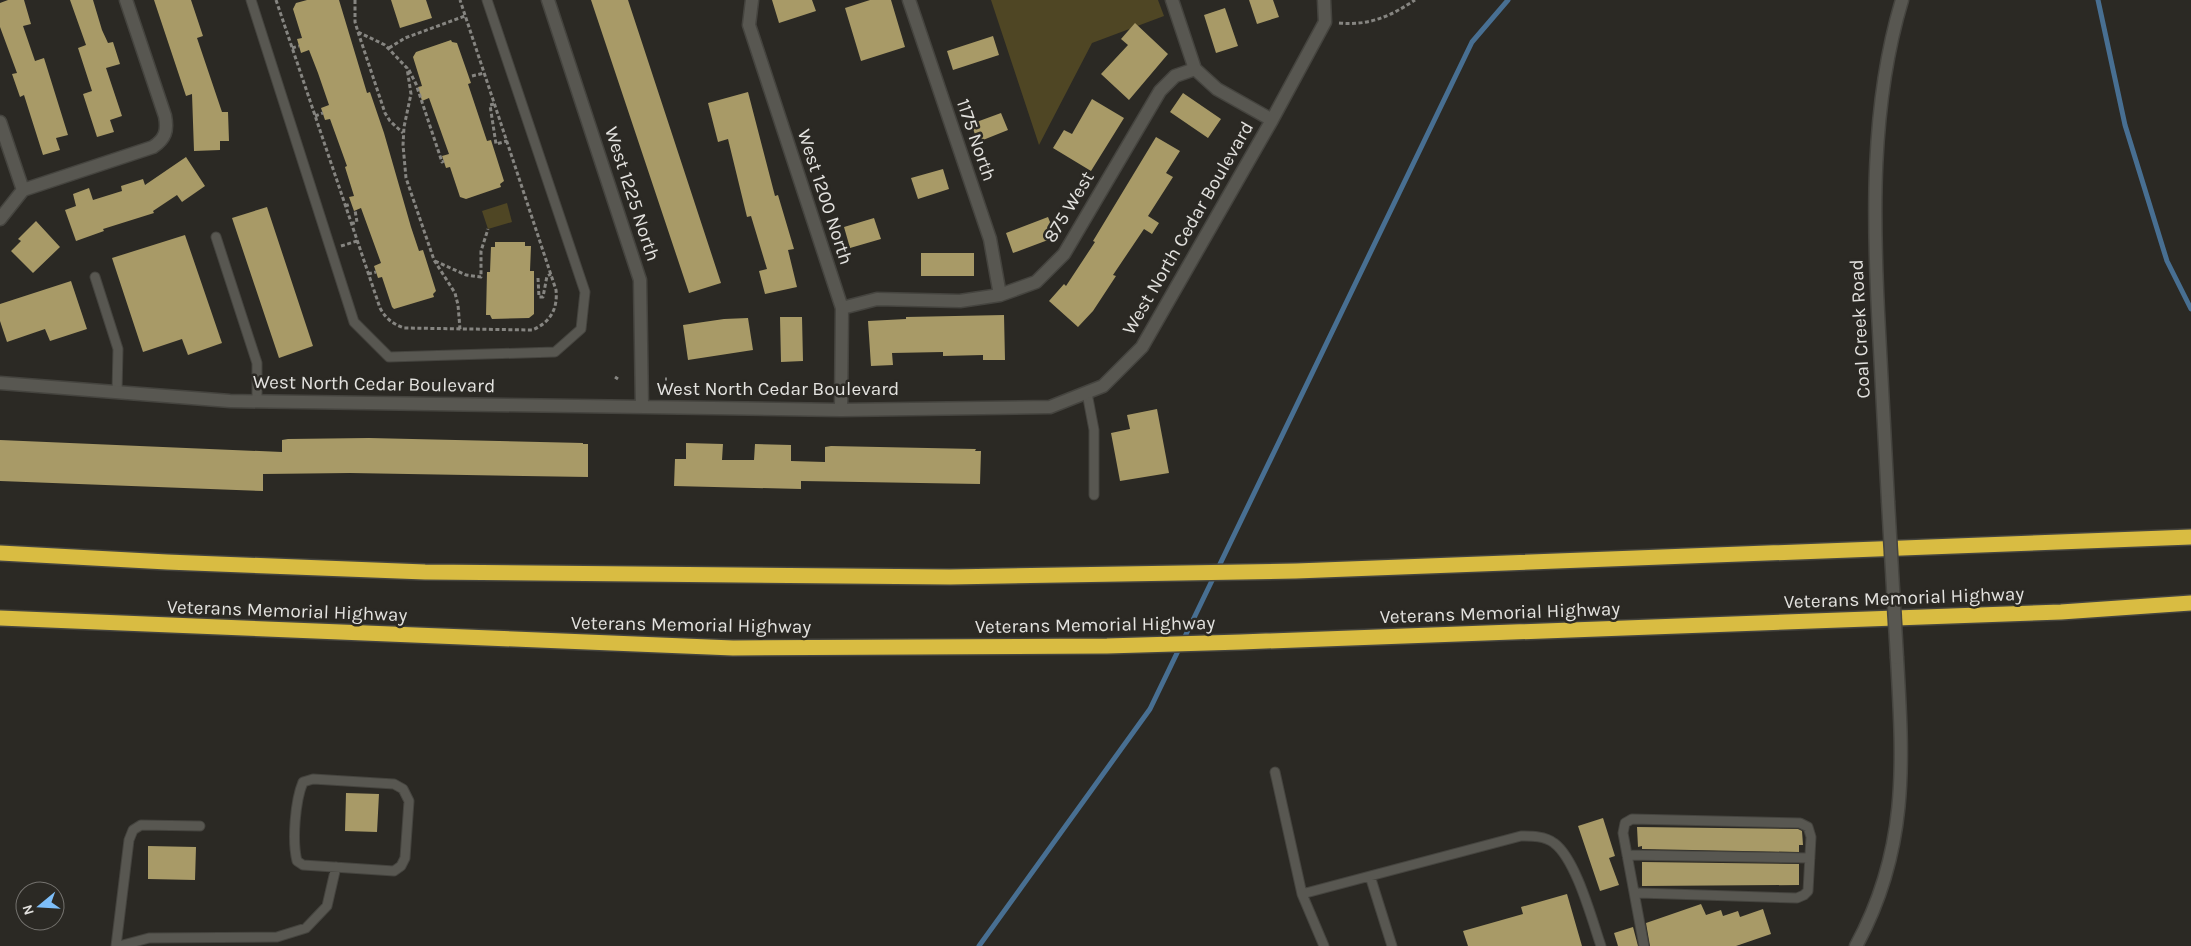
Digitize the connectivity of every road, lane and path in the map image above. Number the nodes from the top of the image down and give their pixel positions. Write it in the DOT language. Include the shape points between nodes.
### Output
graph roads {
  1 [pos="126,0"];
  2 [pos="252,0"];
  3 [pos="276,0"];
  4 [pos="355,0"];
  5 [pos="460,0"];
  6 [pos="487,0"];
  7 [pos="548,0"];
  8 [pos="752,0"];
  9 [pos="909,0"];
  10 [pos="1172,0"];
  11 [pos="1324,0"];
  12 [pos="1415,0"];
  13 [pos="1902,0"];
  14 [pos="465,16"];
  15 [pos="1325,22"];
  16 [pos="356,27"];
  17 [pos="352,28"];
  18 [pos="358,32"];
  19 [pos="299,46"];
  20 [pos="292,48"];
  21 [pos="389,48"];
  22 [pos="407,68"];
  23 [pos="1195,69"];
  24 [pos="484,73"];
  25 [pos="472,76"];
  26 [pos="494,104"];
  27 [pos="323,113"];
  28 [pos="315,116"];
  29 [pos="1272,120"];
  30 [pos="0,122"];
  31 [pos="404,133"];
  32 [pos="507,141"];
  33 [pos="444,161"];
  34 [pos="23,190"];
  35 [pos="351,204"];
  36 [pos="345,206"];
  37 [pos="355,210"];
  38 [pos="0,219"];
  39 [pos="351,224"];
  40 [pos="488,230"];
  41 [pos="216,237"];
  42 [pos="434,260"];
  43 [pos="376,272"];
  44 [pos="368,274"];
  45 [pos="549,275"];
  46 [pos="95,277"];
  47 [pos="1000,295"];
  48 [pos="842,308"];
  49 [pos="460,329"];
  50 [pos="0,383"];
  51 [pos="117,392"];
  52 [pos="1087,392"];
  53 [pos="257,401"];
  54 [pos="642,407"];
  55 [pos="841,410"];
  56 [pos="1094,495"];
  57 [pos="2191,536"];
  58 [pos="0,553"];
  59 [pos="2191,603"];
  60 [pos="0,618"];
  61 [pos="1275,772"];
  62 [pos="200,826"];
  63 [pos="1627,855"];
  64 [pos="1810,858"];
  65 [pos="336,867"];
  66 [pos="1370,876"];
  67 [pos="1302,894"];
  68 [pos="1634,895"];
  69 [pos="117,946"];
  70 [pos="1324,946"];
  71 [pos="1392,946"];
  72 [pos="1601,946"];
  73 [pos="1644,946"];
  74 [pos="1856,946"];
  1 -- 34 [label="street" via="165,116 165,135 153,148"];
  2 -- 6 [label="lane" via="354,322 389,357 555,352 581,329 584,292"];
  3 -- 20 [label="path"];
  4 -- 16 [label="path"];
  5 -- 14 [label="path"];
  7 -- 54 [label="street, West 1225 North" via="640,280"];
  8 -- 48 [label="street, West 1200 North" via="749,25"];
  9 -- 47 [label="street, 1175 North" via="990,239"];
  10 -- 23 [label="street"];
  11 -- 15 [label="street"];
  12 -- 15 [label="path" via="1395,14 1356,25"];
  13 -- 74 [label="street, Coal Creek Road, bridge" via="1889,53 1881,110 1874,242 1902,764 1898,818 1884,880"];
  14 -- 21 [label="path" via="405,38"];
  14 -- 24 [label="path"];
  15 -- 29 [label="street, West North Cedar Boulevard"];
  16 -- 17 [label="path"];
  16 -- 18 [label="path"];
  18 -- 21 [label="path"];
  18 -- 31 [label="path" via="377,96 390,121"];
  19 -- 20 [label="path"];
  20 -- 28 [label="path"];
  21 -- 22 [label="path"];
  22 -- 31 [label="path" via="411,94"];
  22 -- 33 [label="path"];
  23 -- 29 [label="street" via="1217,88"];
  23 -- 47 [label="street, 875 West" via="1175,76 1160,91 1064,254 1036,282"];
  24 -- 25 [label="path"];
  24 -- 26 [label="path"];
  26 -- 32 [label="path"];
  26 -- 32 [label="path" via="490,105 496,144"];
  27 -- 28 [label="path"];
  28 -- 36 [label="path"];
  29 -- 52 [label="street, West North Cedar Boulevard" via="1142,347 1103,386"];
  30 -- 34 [label="street"];
  31 -- 42 [label="path" via="406,185"];
  32 -- 45 [label="path"];
  34 -- 38 [label="street"];
  35 -- 36 [label="path"];
  36 -- 39 [label="path"];
  37 -- 39 [label="path" via="357,222"];
  39 -- 44 [label="path"];
  40 -- 42 [label="path" via="482,251 482,276 466,275"];
  41 -- 53 [label="lane" via="258,363"];
  42 -- 49 [label="path" via="454,293"];
  43 -- 44 [label="path"];
  44 -- 49 [label="path" via="380,308 394,324 404,328"];
  45 -- 45 [label="path" via="543,297 539,297 538,278"];
  45 -- 49 [label="path" via="557,300 555,310 541,326 532,330"];
  46 -- 51 [label="lane" via="118,349"];
  47 -- 48 [label="street, 875 West" via="960,301 877,299"];
  48 -- 55 [label="street, West 1200 North"];
  50 -- 51 [label="street, West North Cedar Boulevard"];
  51 -- 53 [label="street, West North Cedar Boulevard"];
  52 -- 55 [label="street, West North Cedar Boulevard" via="1050,407"];
  52 -- 56 [label="lane" via="1094,430"];
  53 -- 54 [label="street, West North Cedar Boulevard"];
  54 -- 55 [label="street, West North Cedar Boulevard"];
  57 -- 58 [label="highway" via="1296,572 940,577 425,572"];
  59 -- 60 [label="highway, Veterans Memorial Highway" via="2060,612 1107,646 733,648"];
  61 -- 67 [label="lane"];
  62 -- 69 [label="lane" via="141,825 133,830 129,840"];
  63 -- 64 [label="lane"];
  63 -- 64 [label="lane" via="1623,833 1625,823 1642,819 1800,823 1808,827 1811,837"];
  63 -- 68 [label="lane"];
  64 -- 68 [label="lane" via="1808,890 1796,898"];
  65 -- 65 [label="lane" via="303,865 297,861 294,851 298,794 303,782 313,779 394,784 403,789 408,801 405,858 401,866 394,871"];
  65 -- 69 [label="lane" via="327,906 306,928 277,937 149,938"];
  66 -- 67 [label="lane"];
  66 -- 71 [label="lane"];
  66 -- 72 [label="lane" via="1520,836 1538,837 1554,843 1575,872"];
  67 -- 70 [label="lane"];
  68 -- 73 [label="lane"];
}
